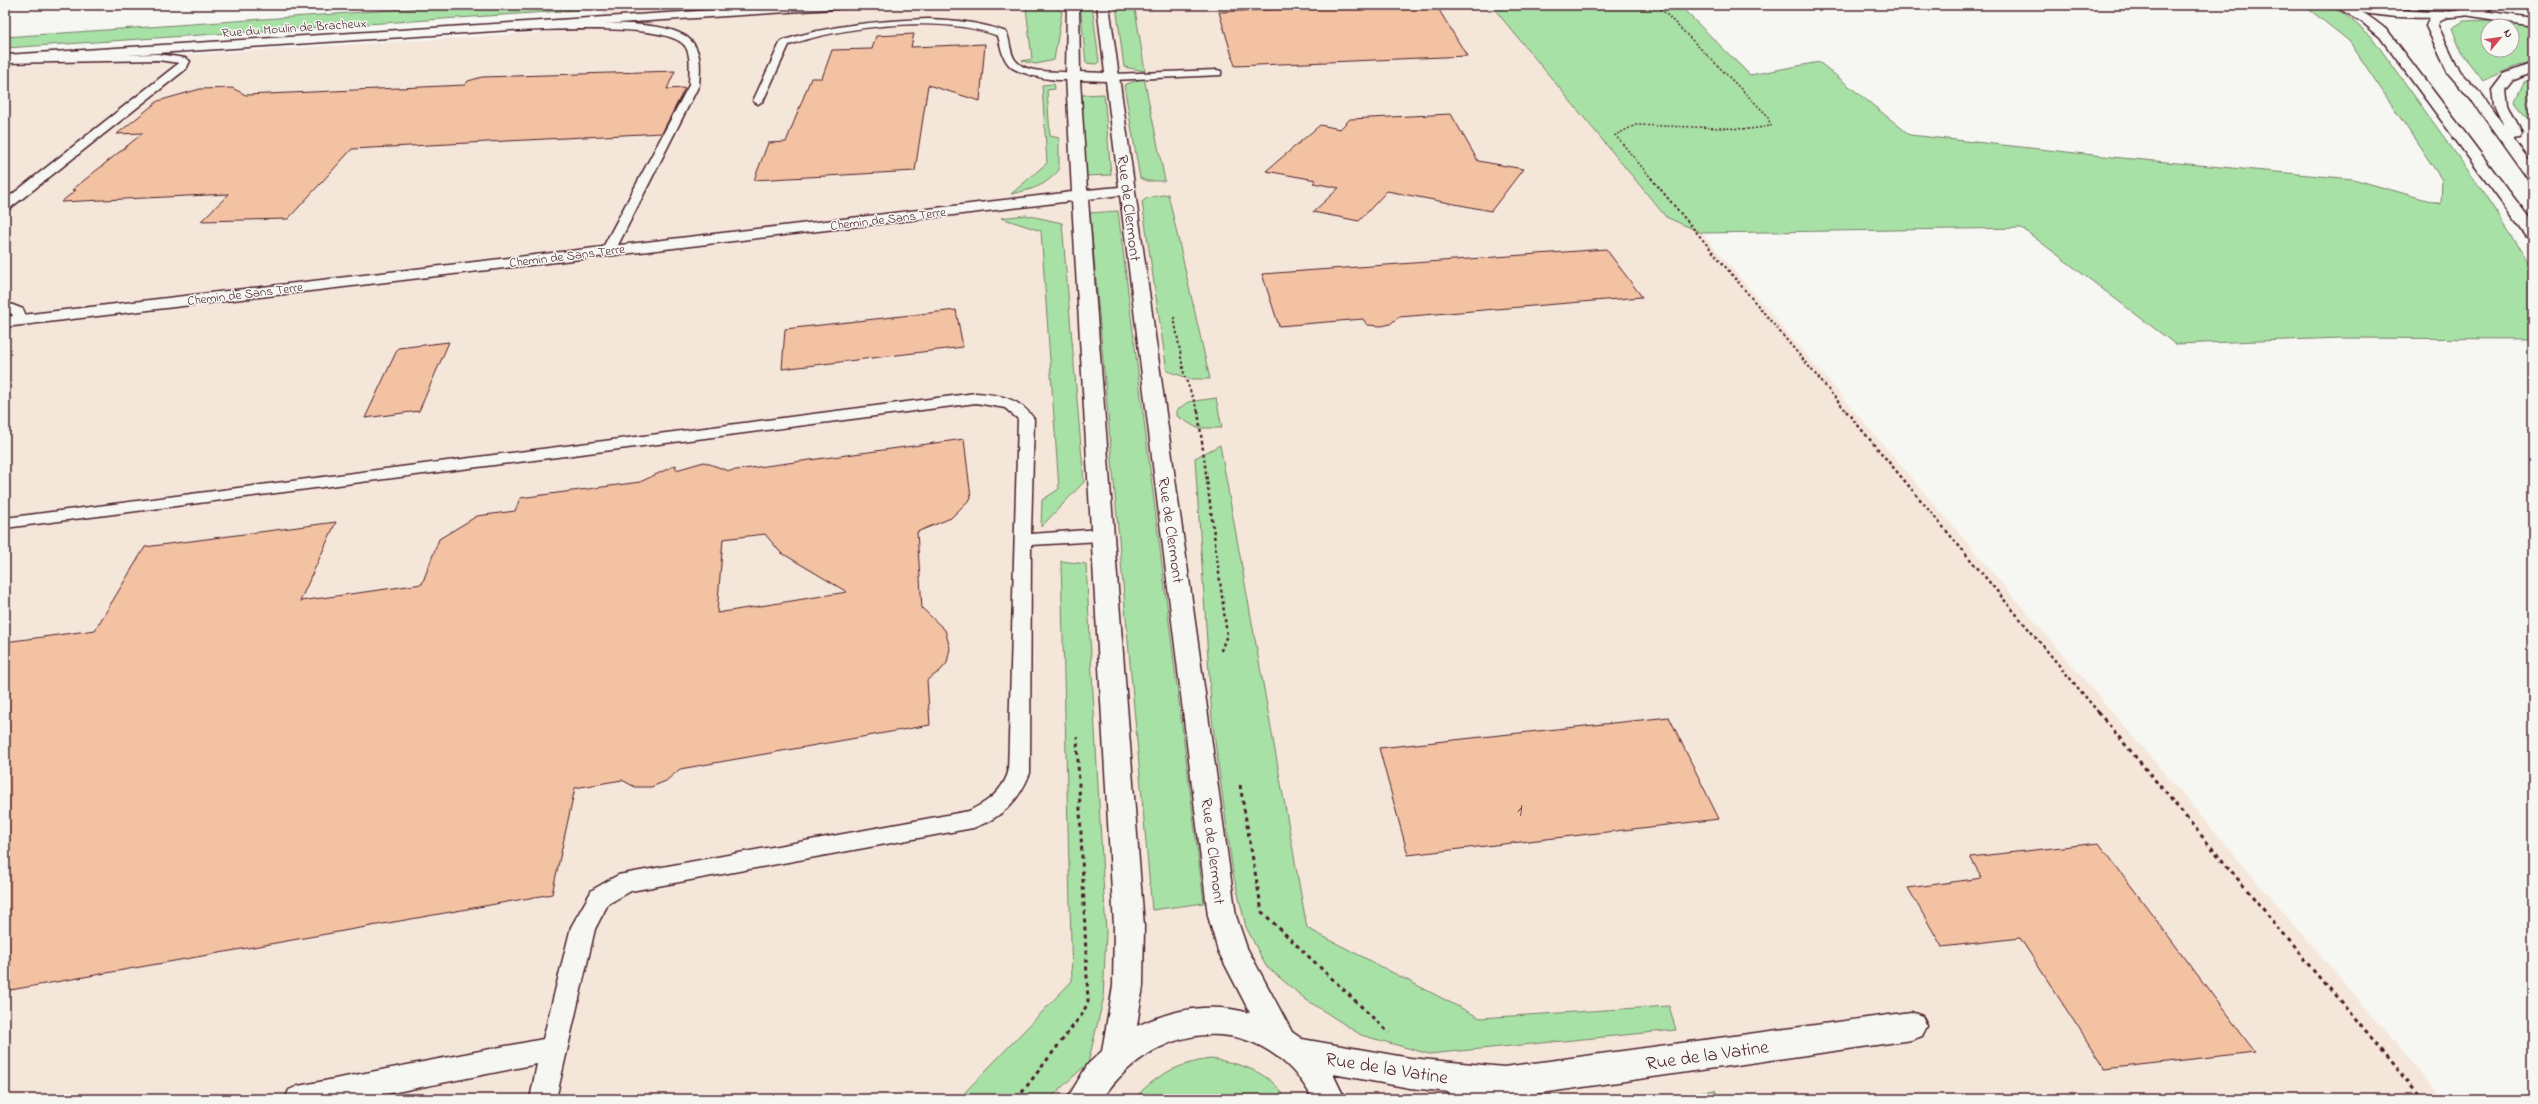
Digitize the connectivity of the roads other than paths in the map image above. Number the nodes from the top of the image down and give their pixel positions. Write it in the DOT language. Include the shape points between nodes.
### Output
graph roads {
  1 [pos="753,5"];
  2 [pos="848,5"];
  3 [pos="1103,5"];
  4 [pos="2339,5"];
  5 [pos="2349,5"];
  6 [pos="2490,5"];
  7 [pos="2521,8"];
  8 [pos="1069,9"];
  9 [pos="2533,12"];
  10 [pos="2469,13"];
  11 [pos="2446,15"];
  12 [pos="2533,22"];
  13 [pos="486,28"];
  14 [pos="5,53"];
  15 [pos="5,60"];
  16 [pos="2533,67"];
  17 [pos="1217,73"];
  18 [pos="1072,76"];
  19 [pos="1113,77"];
  20 [pos="758,102"];
  21 [pos="2523,162"];
  22 [pos="2533,176"];
  23 [pos="1128,190"];
  24 [pos="1079,195"];
  25 [pos="5,206"];
  26 [pos="2533,234"];
  27 [pos="608,251"];
  28 [pos="5,306"];
  29 [pos="13,321"];
  30 [pos="5,523"];
  31 [pos="1101,535"];
  32 [pos="1022,540"];
  33 [pos="1911,1026"];
  34 [pos="1288,1047"];
  35 [pos="553,1049"];
  36 [pos="1117,1055"];
  37 [pos="1504,1082"];
  38 [pos="298,1099"];
  39 [pos="543,1099"];
  40 [pos="1083,1099"];
  41 [pos="1329,1099"];
  42 [pos="1463,1099"];
  1 -- 14 [label="main road, Rue du Moulin de Bracheux"];
  2 -- 13 [label="main road, Rue du Moulin de Bracheux"];
  3 -- 19 [label="main road, Rue de Clermont"];
  4 -- 26 [label="main road" via="2366,19 2384,34"];
  5 -- 11 [label="main road" via="2400,13"];
  6 -- 10 [label="main road"];
  7 -- 9 [label="main road"];
  8 -- 18 [label="main road"];
  10 -- 11 [label="main road"];
  10 -- 12 [label="main road"];
  11 -- 21 [label="main road" via="2434,20 2432,26 2444,55 2458,79 2478,99"];
  13 -- 15 [label="main road, Rue du Moulin de Bracheux"];
  13 -- 27 [label="lane" via="658,30 682,37 687,42 694,56 694,85"];
  15 -- 25 [label="lane" via="162,57 185,61 182,68"];
  16 -- 21 [label="main road" via="2509,77 2499,90 2501,104 2514,130"];
  17 -- 19 [label="lane"];
  18 -- 19 [label="main road"];
  18 -- 20 [label="lane" via="1039,74 1018,66 1008,57 1002,34 993,29 953,22 854,27 783,44"];
  18 -- 24 [label="main road"];
  19 -- 23 [label="main road, Rue de Clermont"];
  21 -- 22 [label="main road"];
  23 -- 24 [label="main road, Chemin de Sans Terre"];
  23 -- 34 [label="main road, Rue de Clermont" via="1222,916 1233,951"];
  24 -- 27 [label="main road, Chemin de Sans Terre"];
  24 -- 31 [label="main road"];
  27 -- 29 [label="main road, Chemin de Sans Terre"];
  28 -- 29 [label="lane" via="18,312"];
  30 -- 32 [label="lane" via="983,398 1009,403 1023,413 1026,419"];
  31 -- 32 [label="lane"];
  31 -- 36 [label="main road" via="1129,926 1128,986"];
  32 -- 35 [label="lane" via="1019,773 1014,790 1001,804 973,818 626,882 600,897 583,927"];
  33 -- 37 [label="main road, Rue de la Vatine"];
  34 -- 36 [label="main road" via="1250,1027 1215,1020 1180,1023 1152,1033"];
  34 -- 37 [label="main road, Rue de la Vatine" via="1410,1073"];
  34 -- 41 [label="main road" via="1318,1078"];
  35 -- 38 [label="lane"];
  35 -- 39 [label="lane"];
  36 -- 40 [label="main road" via="1092,1084"];
  37 -- 42 [label="main road, Rue de la Vatine"];
}
